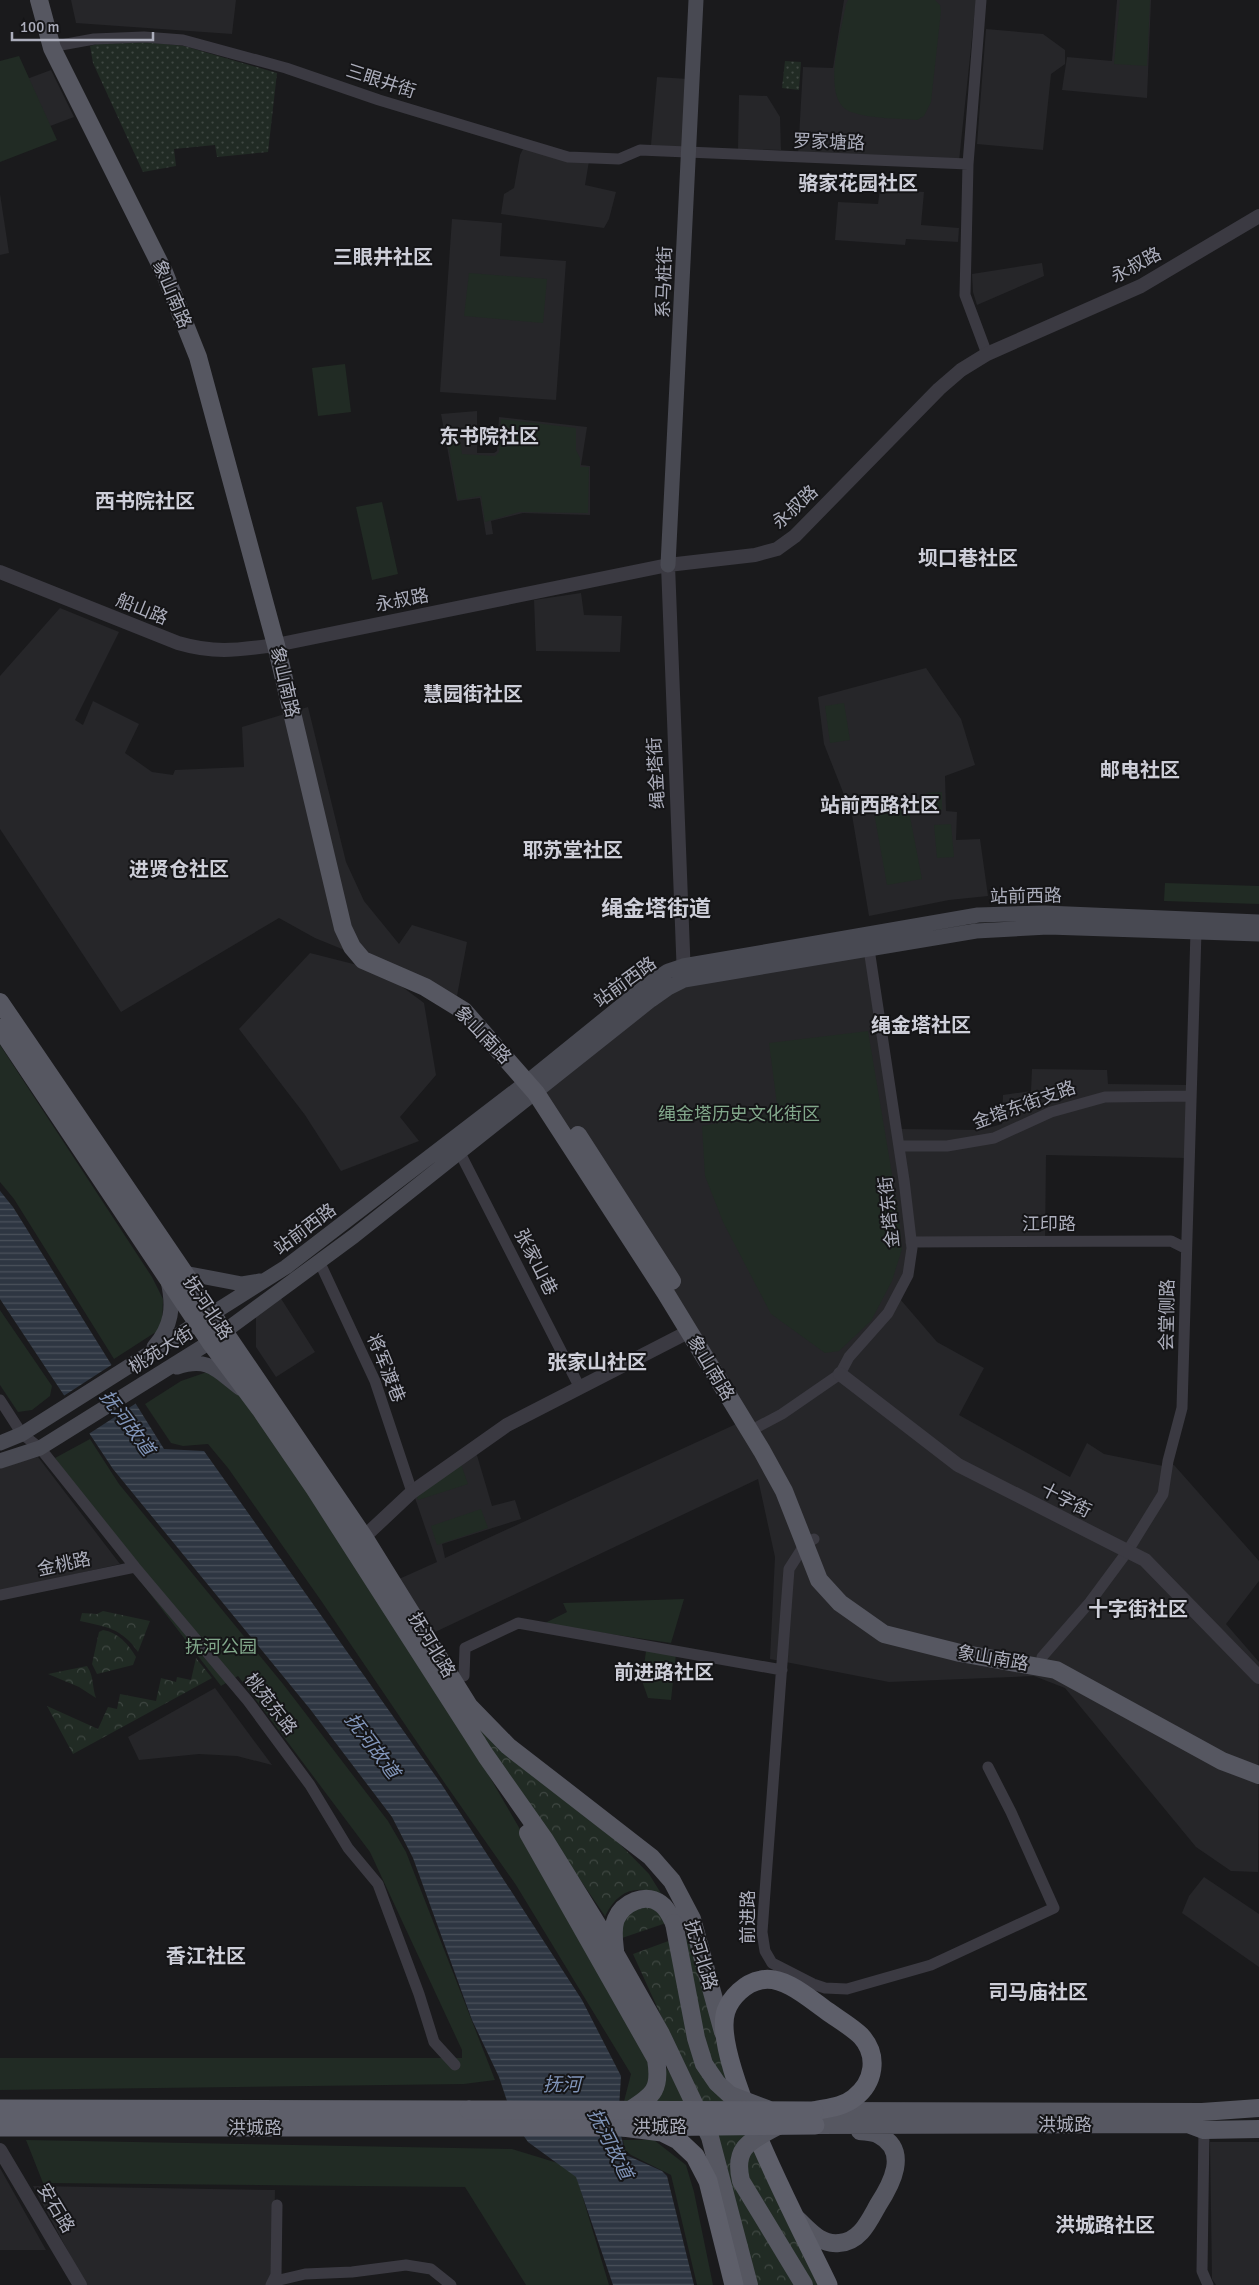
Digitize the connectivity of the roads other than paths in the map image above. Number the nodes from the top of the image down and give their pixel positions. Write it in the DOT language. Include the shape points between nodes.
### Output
graph roads {
  1 [pos="39,0"];
  2 [pos="48,0"];
  3 [pos="696,0"];
  4 [pos="981,0"];
  5 [pos="61,44"];
  6 [pos="688,152"];
  7 [pos="968,164"];
  8 [pos="1259,216"];
  9 [pos="987,354"];
  10 [pos="668,565"];
  11 [pos="0,572"];
  12 [pos="281,644"];
  13 [pos="1259,922"];
  14 [pos="1196,932"];
  15 [pos="1259,934"];
  16 [pos="869,949"];
  17 [pos="683,973"];
  18 [pos="0,1002"];
  19 [pos="0,1028"];
  20 [pos="536,1084"];
  21 [pos="1190,1096"];
  22 [pos="899,1146"];
  23 [pos="460,1152"];
  24 [pos="911,1242"];
  25 [pos="1185,1248"];
  26 [pos="319,1261"];
  27 [pos="184,1273"];
  28 [pos="168,1279"];
  29 [pos="266,1280"];
  30 [pos="205,1319"];
  31 [pos="688,1332"];
  32 [pos="217,1337"];
  33 [pos="149,1354"];
  34 [pos="164,1371"];
  35 [pos="840,1374"];
  36 [pos="580,1388"];
  37 [pos="249,1394"];
  38 [pos="0,1400"];
  39 [pos="755,1429"];
  40 [pos="22,1434"];
  41 [pos="0,1443"];
  42 [pos="40,1448"];
  43 [pos="0,1461"];
  44 [pos="412,1492"];
  45 [pos="364,1537"];
  46 [pos="809,1542"];
  47 [pos="1127,1552"];
  48 [pos="135,1567"];
  49 [pos="0,1595"];
  50 [pos="1042,1656"];
  51 [pos="782,1670"];
  52 [pos="464,1676"];
  53 [pos="1259,1677"];
  54 [pos="486,1756"];
  55 [pos="1259,1765"];
  56 [pos="988,1767"];
  57 [pos="1259,1775"];
  58 [pos="616,1831"];
  59 [pos="674,1923"];
  60 [pos="615,1953"];
  61 [pos="723,2033"];
  62 [pos="455,2065"];
  63 [pos="1259,2108"];
  64 [pos="0,2109"];
  65 [pos="776,2118"];
  66 [pos="815,2118"];
  67 [pos="471,2119"];
  68 [pos="626,2119"];
  69 [pos="0,2127"];
  70 [pos="1259,2129"];
  71 [pos="1204,2130"];
  72 [pos="0,2150"];
  73 [pos="277,2205"];
  74 [pos="797,2219"];
  75 [pos="274,2283"];
  76 [pos="80,2285"];
  77 [pos="451,2285"];
  78 [pos="734,2285"];
  79 [pos="749,2285"];
  80 [pos="804,2285"];
  81 [pos="828,2285"];
  82 [pos="1208,2285"];
  1 -- 12 [label="main road, 象山南路" via="52,48 164,272 198,357"];
  2 -- 5 [label="main road, 象山南路"];
  3 -- 6 [label="main road, 系马桩街"];
  4 -- 7 [label="street"];
  5 -- 6 [label="street, 三眼井街" via="104,38 183,40 286,68 379,100 568,157 619,159 640,150"];
  5 -- 12 [label="main road, 象山南路" via="172,268 207,354"];
  6 -- 7 [label="street, 罗家塘路"];
  6 -- 10 [label="main road, 系马桩街"];
  7 -- 9 [label="street" via="965,295"];
  8 -- 9 [label="street, 永叔路" via="1140,286"];
  9 -- 10 [label="street, 永叔路" via="939,389 795,536 777,549 755,555"];
  10 -- 12 [label="street, 永叔路"];
  10 -- 17 [label="street, 绳金塔街"];
  11 -- 12 [label="street, 船山路" via="203,650 228,651"];
  12 -- 20 [label="main road, 象山南路" via="355,937 368,952 436,982 470,1002"];
  13 -- 17 [label="main road, 站前西路" via="1044,913 978,916"];
  14 -- 15 [label="main road, 站前西路"];
  14 -- 16 [label="main road, 站前西路" via="1048,927 1003,929"];
  14 -- 21 [label="street, 会堂侧路"];
  16 -- 17 [label="main road, 站前西路"];
  16 -- 22 [label="street, 金塔东街"];
  17 -- 20 [label="main road, 站前西路" via="668,988"];
  18 -- 27 [label="main road, 抚河北路"];
  19 -- 28 [label="main road, 抚河北路"];
  20 -- 23 [label="main road, 站前西路"];
  20 -- 29 [label="main road, 站前西路"];
  20 -- 31 [label="main road, 象山南路"];
  20 -- 39 [label="main road, 象山南路" via="634,1220"];
  21 -- 22 [label="street, 金塔东街支路" via="1105,1097 1051,1112 994,1138 947,1146"];
  21 -- 25 [label="street, 会堂侧路"];
  22 -- 24 [label="street, 金塔东街"];
  23 -- 26 [label="main road, 站前西路"];
  23 -- 36 [label="street, 张家山巷"];
  24 -- 25 [label="street, 江印路" via="1171,1241"];
  24 -- 35 [label="street, 金塔东街" via="908,1275 888,1313 849,1357"];
  25 -- 47 [label="street, 会堂侧路" via="1182,1408 1163,1494"];
  26 -- 32 [label="main road, 站前西路"];
  26 -- 44 [label="street, 将军渡巷" via="375,1381"];
  27 -- 29 [label="main road" via="242,1284"];
  27 -- 30 [label="main road, 抚河北路"];
  28 -- 30 [label="main road, 抚河北路"];
  28 -- 33 [label="main road" via="170,1321"];
  29 -- 30 [label="main road, 站前西路"];
  30 -- 32 [label="main road, 抚河北路"];
  30 -- 33 [label="main road, 桃苑大街"];
  31 -- 36 [label="street"];
  31 -- 39 [label="main road, 象山南路"];
  32 -- 34 [label="main road, 桃苑大街"];
  32 -- 37 [label="main road, 抚河北路"];
  32 -- 45 [label="main road, 抚河北路"];
  33 -- 40 [label="main road, 桃苑大街"];
  34 -- 37 [label="main road" via="203,1362"];
  34 -- 42 [label="main road, 桃苑大街"];
  35 -- 39 [label="street, 金塔东街"];
  35 -- 47 [label="street, 十字街" via="958,1465"];
  36 -- 44 [label="street" via="507,1425"];
  37 -- 54 [label="main road, 抚河北路" via="314,1488"];
  38 -- 40 [label="street, 桃苑东路"];
  39 -- 46 [label="main road, 象山南路" via="793,1487"];
  40 -- 41 [label="main road, 桃苑大街"];
  40 -- 42 [label="street, 桃苑东路"];
  42 -- 43 [label="main road, 桃苑大街"];
  42 -- 48 [label="street, 桃苑东路"];
  44 -- 45 [label="street"];
  45 -- 58 [label="main road, 抚河北路" via="469,1706 508,1746"];
  46 -- 50 [label="main road, 象山南路" via="828,1574 848,1597 891,1627 969,1645"];
  46 -- 51 [label="street, 前进路" via="789,1569"];
  46 -- 57 [label="main road, 象山南路" via="819,1580 840,1604 884,1634 960,1653 1056,1670 1222,1761"];
  47 -- 50 [label="street, 会堂侧路" via="1090,1602"];
  47 -- 53 [label="street, 十字街" via="1145,1560"];
  48 -- 49 [label="street, 金桃路"];
  48 -- 62 [label="street, 桃苑东路" via="248,1701 310,1785 348,1848 378,1884 434,2042"];
  50 -- 55 [label="main road, 象山南路" via="1066,1665 1226,1752"];
  51 -- 52 [label="street" via="518,1623 465,1648"];
  51 -- 56 [label="street, 前进路" via="762,1932 764,1951 772,1963 813,1984 847,1989 931,1965 1054,1908 1012,1812"];
  54 -- 60 [label="main road, 抚河北路" via="545,1840"];
  54 -- 68 [label="main road" via="656,2059 659,2075 656,2088"];
  58 -- 59 [label="main road" via="656,1876 668,1900"];
  58 -- 61 [label="main road, 抚河北路" via="651,1858 676,1889 692,1919"];
  59 -- 60 [label="main road" via="661,1904 637,1900 622,1908 615,1921"];
  59 -- 65 [label="main road, bridge" via="704,2064 730,2095"];
  60 -- 79 [label="main road, 抚河北路" via="661,2034 710,2137"];
  61 -- 66 [label="highway" via="728,2004 748,1985 762,1979 778,1980 807,1996 861,2036 872,2054 873,2067 868,2084 854,2098"];
  61 -- 74 [label="highway, 抚河北路" via="737,2083 763,2149"];
  63 -- 66 [label="main road, 洪城路" via="1193,2112"];
  64 -- 67 [label="highway, 洪城路"];
  65 -- 66 [label="highway, 洪城路, bridge"];
  65 -- 68 [label="highway, 洪城路, bridge"];
  65 -- 80 [label="main road, bridge" via="750,2140 740,2154 738,2166 741,2181"];
  66 -- 71 [label="main road, 洪城路" via="1188,2124"];
  66 -- 74 [label="main road" via="879,2134 890,2145 896,2168 864,2230 855,2237 845,2242 829,2243 818,2239"];
  67 -- 68 [label="highway, 洪城路, bridge"];
  67 -- 69 [label="highway, 洪城路"];
  68 -- 78 [label="highway, bridge" via="678,2140 696,2156 708,2181"];
  70 -- 71 [label="main road, 洪城路"];
  71 -- 82 [label="street" via="1202,2271"];
  72 -- 76 [label="street, 安石路"];
  73 -- 75 [label="street"];
  74 -- 81 [label="highway, 抚河北路"];
  75 -- 77 [label="street" via="305,2274 406,2265 431,2268"];
}
